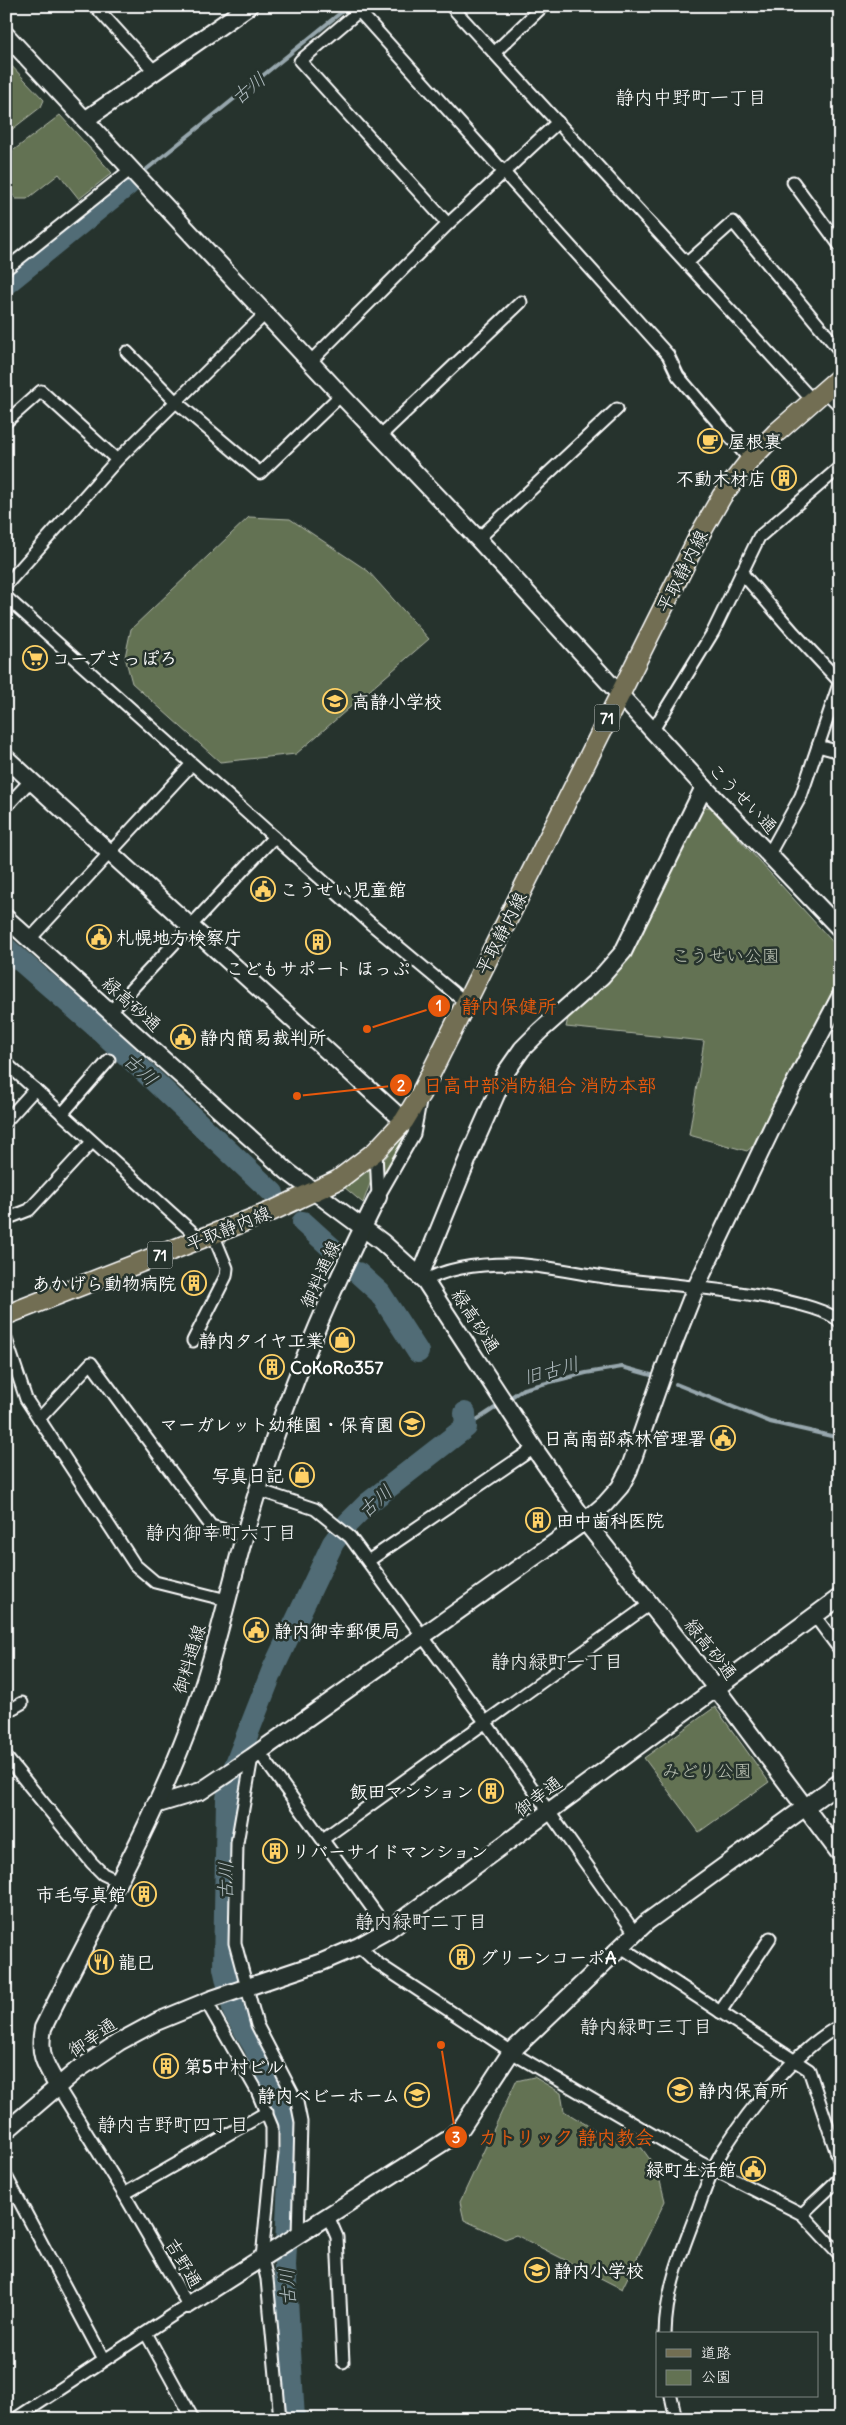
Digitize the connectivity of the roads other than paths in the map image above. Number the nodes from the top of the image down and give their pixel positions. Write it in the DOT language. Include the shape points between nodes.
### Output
graph roads {
  1 [pos="95,6"];
  2 [pos="451,6"];
  3 [pos="543,6"];
  4 [pos="247,7"];
  5 [pos="6,35"];
  6 [pos="494,53"];
  7 [pos="155,72"];
  8 [pos="85,120"];
  9 [pos="558,122"];
  10 [pos="130,170"];
  11 [pos="504,174"];
  12 [pos="793,182"];
  13 [pos="448,224"];
  14 [pos="840,246"];
  15 [pos="688,263"];
  16 [pos="6,269"];
  17 [pos="521,302"];
  18 [pos="265,314"];
  19 [pos="840,351"];
  20 [pos="127,352"];
  21 [pos="310,362"];
  22 [pos="840,377"];
  23 [pos="340,395"];
  24 [pos="818,395"];
  25 [pos="176,402"];
  26 [pos="840,406"];
  27 [pos="617,409"];
  28 [pos="6,422"];
  29 [pos="380,436"];
  30 [pos="117,460"];
  31 [pos="750,460"];
  32 [pos="840,467"];
  33 [pos="478,539"];
  34 [pos="742,572"];
  35 [pos="6,585"];
  36 [pos="6,597"];
  37 [pos="839,681"];
  38 [pos="620,694"];
  39 [pos="653,730"];
  40 [pos="818,746"];
  41 [pos="840,752"];
  42 [pos="6,758"];
  43 [pos="191,764"];
  44 [pos="30,780"];
  45 [pos="704,787"];
  46 [pos="6,807"];
  47 [pos="274,837"];
  48 [pos="110,853"];
  49 [pos="770,854"];
  50 [pos="6,918"];
  51 [pos="192,926"];
  52 [pos="840,929"];
  53 [pos="30,940"];
  54 [pos="840,997"];
  55 [pos="466,1004"];
  56 [pos="110,1012"];
  57 [pos="110,1060"];
  58 [pos="6,1064"];
  59 [pos="35,1090"];
  60 [pos="422,1093"];
  61 [pos="62,1114"];
  62 [pos="404,1120"];
  63 [pos="6,1121"];
  64 [pos="92,1142"];
  65 [pos="376,1151"];
  66 [pos="314,1192"];
  67 [pos="378,1197"];
  68 [pos="6,1219"];
  69 [pos="363,1227"];
  70 [pos="207,1237"];
  71 [pos="423,1278"];
  72 [pos="696,1287"];
  73 [pos="6,1315"];
  74 [pos="840,1322"];
  75 [pos="6,1339"];
  76 [pos="193,1342"];
  77 [pos="39,1419"];
  78 [pos="534,1448"];
  79 [pos="258,1490"];
  80 [pos="585,1521"];
  81 [pos="244,1535"];
  82 [pos="368,1561"];
  83 [pos="840,1597"];
  84 [pos="227,1600"];
  85 [pos="650,1604"];
  86 [pos="814,1616"];
  87 [pos="422,1636"];
  88 [pos="840,1650"];
  89 [pos="716,1688"];
  90 [pos="22,1703"];
  91 [pos="6,1712"];
  92 [pos="486,1723"];
  93 [pos="6,1757"];
  94 [pos="252,1757"];
  95 [pos="840,1782"];
  96 [pos="155,1805"];
  97 [pos="804,1806"];
  98 [pos="550,1812"];
  99 [pos="323,1839"];
  100 [pos="840,1854"];
  101 [pos="118,1881"];
  102 [pos="388,1930"];
  103 [pos="635,1933"];
  104 [pos="770,1938"];
  105 [pos="359,1946"];
  106 [pos="621,1947"];
  107 [pos="243,1988"];
  108 [pos="209,2000"];
  109 [pos="720,2012"];
  110 [pos="840,2026"];
  111 [pos="510,2052"];
  112 [pos="793,2061"];
  113 [pos="58,2087"];
  114 [pos="267,2112"];
  115 [pos="6,2131"];
  116 [pos="840,2163"];
  117 [pos="713,2169"];
  118 [pos="6,2176"];
  119 [pos="840,2178"];
  120 [pos="124,2194"];
  121 [pos="802,2214"];
  122 [pos="328,2216"];
  123 [pos="296,2237"];
  124 [pos="840,2255"];
  125 [pos="266,2256"];
  126 [pos="188,2305"];
  127 [pos="665,2332"];
  128 [pos="146,2333"];
  129 [pos="104,2360"];
  130 [pos="343,2362"];
  131 [pos="671,2398"];
  132 [pos="15,2419"];
  133 [pos="193,2419"];
  134 [pos="280,2419"];
  135 [pos="676,2419"];
  1 -- 7 [label="street"];
  2 -- 6 [label="street"];
  3 -- 6 [label="street"];
  4 -- 7 [label="street"];
  5 -- 8 [label="street, こうせい通"];
  6 -- 9 [label="street"];
  7 -- 8 [label="street"];
  8 -- 10 [label="street, こうせい通"];
  9 -- 11 [label="street"];
  9 -- 15 [label="street"];
  10 -- 16 [label="street"];
  10 -- 18 [label="street, こうせい通"];
  11 -- 13 [label="street"];
  11 -- 13 [label="street" via="359,11 300,61"];
  11 -- 31 [label="street" via="668,355 678,376"];
  12 -- 14 [label="street"];
  13 -- 21 [label="street"];
  15 -- 19 [label="street" via="733,222"];
  15 -- 24 [label="street"];
  17 -- 29 [label="street"];
  18 -- 21 [label="street, こうせい通"];
  18 -- 25 [label="street"];
  20 -- 25 [label="street"];
  21 -- 23 [label="street, こうせい通"];
  22 -- 24 [label="main road, 平取静内線 / 71"];
  23 -- 25 [label="street" via="260,473"];
  23 -- 29 [label="street, こうせい通"];
  24 -- 26 [label="street"];
  24 -- 31 [label="main road, 平取静内線 / 71"];
  25 -- 30 [label="street"];
  27 -- 33 [label="street"];
  28 -- 30 [label="street" via="41,391"];
  29 -- 33 [label="street, こうせい通"];
  30 -- 35 [label="street"];
  31 -- 38 [label="main road, 平取静内線 / 71" via="722,496 699,536"];
  32 -- 34 [label="street" via="759,537"];
  33 -- 38 [label="street, こうせい通"];
  34 -- 37 [label="street"];
  34 -- 39 [label="street" via="713,632"];
  36 -- 43 [label="street"];
  37 -- 40 [label="street"];
  38 -- 39 [label="street, こうせい通"];
  38 -- 55 [label="main road, 平取静内線 / 71"];
  39 -- 45 [label="street, こうせい通"];
  40 -- 41 [label="street"];
  40 -- 49 [label="street" via="801,796"];
  42 -- 44 [label="street"];
  43 -- 47 [label="street"];
  43 -- 48 [label="street"];
  44 -- 46 [label="street"];
  44 -- 48 [label="street"];
  45 -- 49 [label="street, こうせい通"];
  45 -- 71 [label="street" via="623,952 602,976 540,1030 506,1072 470,1151"];
  47 -- 51 [label="street"];
  47 -- 55 [label="street"];
  48 -- 51 [label="street"];
  48 -- 53 [label="street"];
  49 -- 52 [label="street, こうせい通"];
  50 -- 53 [label="street, 緑高砂通"];
  51 -- 56 [label="street"];
  51 -- 62 [label="street"];
  53 -- 56 [label="street, 緑高砂通"];
  54 -- 72 [label="street" via="766,1139"];
  55 -- 60 [label="main road, 平取静内線 / 71"];
  56 -- 66 [label="street, 緑高砂通"];
  57 -- 61 [label="street"];
  58 -- 59 [label="street"];
  59 -- 61 [label="street"];
  59 -- 63 [label="street"];
  60 -- 62 [label="main road, 平取静内線 / 71"];
  60 -- 67 [label="street" via="414,1134"];
  61 -- 64 [label="street"];
  62 -- 65 [label="main road, 平取静内線 / 71"];
  64 -- 68 [label="street" via="29,1210"];
  64 -- 70 [label="street"];
  65 -- 66 [label="main road, 平取静内線 / 71" via="338,1180"];
  65 -- 67 [label="street"];
  66 -- 69 [label="street, 緑高砂通"];
  66 -- 70 [label="main road, 平取静内線 / 71"];
  67 -- 69 [label="street, 御料通線"];
  69 -- 71 [label="street, 緑高砂通"];
  69 -- 79 [label="street, 御料通線" via="300,1370"];
  70 -- 73 [label="main road, 平取静内線 / 71"];
  70 -- 76 [label="street" via="227,1268 226,1276"];
  71 -- 72 [label="street" via="440,1272 508,1264"];
  71 -- 78 [label="street, 緑高砂通"];
  72 -- 74 [label="street" via="808,1306"];
  72 -- 80 [label="street" via="629,1470 620,1488"];
  75 -- 77 [label="street" via="26,1399"];
  77 -- 81 [label="street" via="91,1363 211,1526"];
  77 -- 84 [label="street" via="135,1565 155,1582"];
  78 -- 80 [label="street, 緑高砂通"];
  78 -- 82 [label="street"];
  79 -- 81 [label="street, 御料通線"];
  79 -- 82 [label="street" via="315,1509 350,1537"];
  80 -- 85 [label="street, 緑高砂通"];
  80 -- 87 [label="street"];
  81 -- 84 [label="street, 御料通線"];
  82 -- 87 [label="street"];
  83 -- 86 [label="street, 御幸通"];
  84 -- 96 [label="street, 御料通線" via="188,1730"];
  85 -- 89 [label="street, 緑高砂通"];
  85 -- 92 [label="street"];
  86 -- 88 [label="street"];
  86 -- 89 [label="street, 御幸通"];
  87 -- 92 [label="street"];
  87 -- 94 [label="street"];
  89 -- 97 [label="street, 緑高砂通"];
  89 -- 98 [label="street, 御幸通"];
  90 -- 91 [label="street"];
  92 -- 98 [label="street"];
  92 -- 99 [label="street"];
  93 -- 101 [label="street" via="92,1863 103,1874"];
  94 -- 96 [label="street" via="201,1791"];
  94 -- 99 [label="street"];
  94 -- 107 [label="street" via="237,1844 235,1943"];
  95 -- 97 [label="street"];
  96 -- 101 [label="street, 御料通線"];
  97 -- 100 [label="street, 緑高砂通"];
  97 -- 103 [label="street"];
  98 -- 102 [label="street, 御幸通"];
  98 -- 103 [label="street"];
  99 -- 102 [label="street"];
  101 -- 113 [label="street, 御料通線" via="43,2028 39,2045 42,2059"];
  102 -- 105 [label="street, 御幸通"];
  103 -- 106 [label="street"];
  104 -- 109 [label="street"];
  105 -- 107 [label="street, 御幸通"];
  105 -- 111 [label="street" via="377,1963"];
  106 -- 109 [label="street"];
  106 -- 111 [label="street"];
  107 -- 108 [label="street, 御幸通"];
  107 -- 123 [label="street" via="257,2025 297,2102 301,2122"];
  108 -- 113 [label="street, 御幸通" via="119,2042"];
  108 -- 114 [label="street"];
  109 -- 112 [label="street"];
  110 -- 112 [label="street"];
  111 -- 117 [label="street"];
  111 -- 122 [label="street" via="462,2127"];
  112 -- 116 [label="street" via="809,2070"];
  112 -- 117 [label="street"];
  113 -- 115 [label="street, 御幸通"];
  113 -- 120 [label="street, 吉野通"];
  114 -- 120 [label="street"];
  114 -- 125 [label="street" via="272,2127 272,2153"];
  117 -- 121 [label="street"];
  117 -- 127 [label="street" via="674,2271"];
  118 -- 129 [label="street"];
  119 -- 121 [label="street"];
  120 -- 126 [label="street, 吉野通"];
  121 -- 124 [label="street"];
  122 -- 123 [label="street"];
  122 -- 130 [label="street" via="338,2238"];
  123 -- 125 [label="street"];
  125 -- 126 [label="street"];
  125 -- 134 [label="street"];
  126 -- 128 [label="street, 吉野通"];
  128 -- 129 [label="street, 吉野通"];
  128 -- 133 [label="street"];
  129 -- 132 [label="street, 吉野通"];
  131 -- 135 [label="street"];
}
